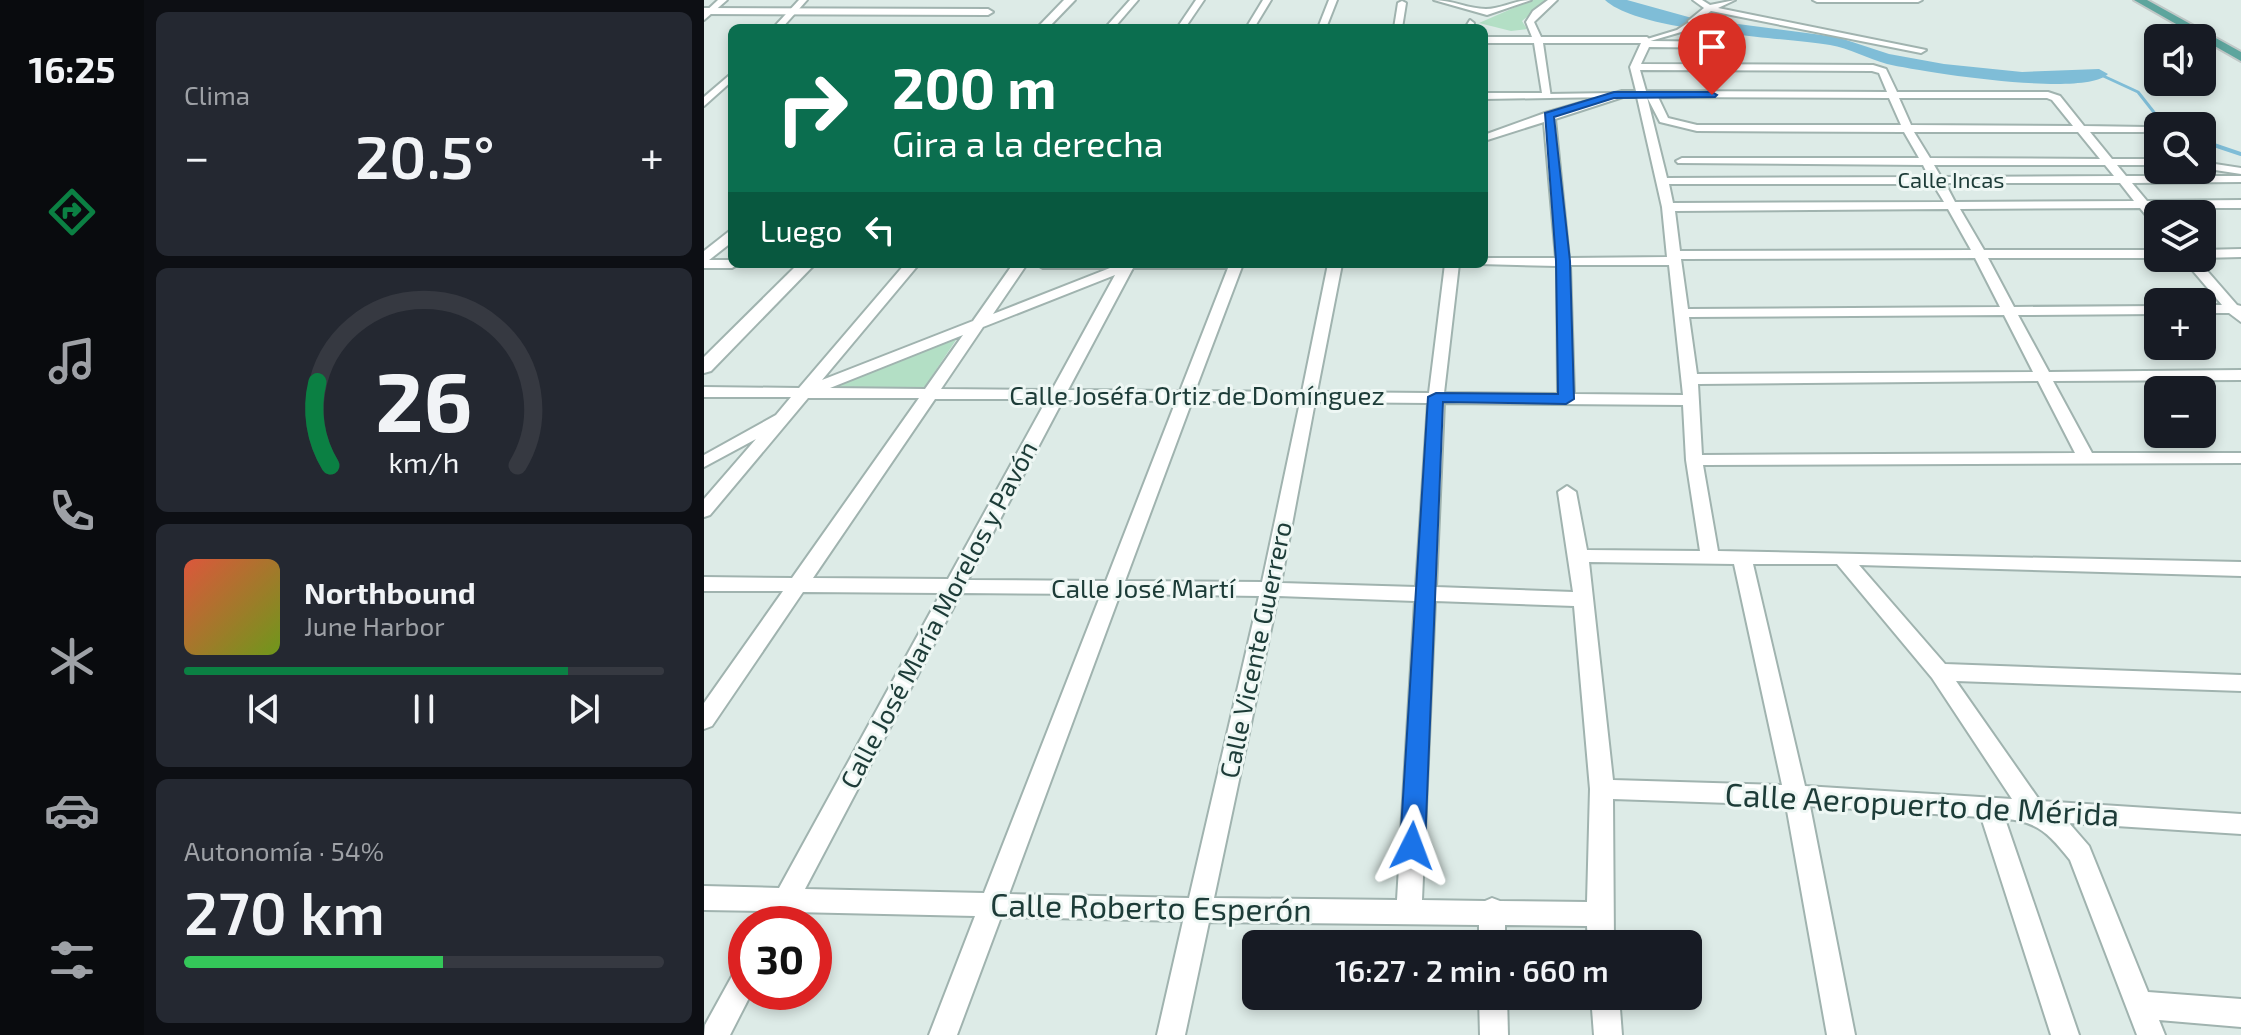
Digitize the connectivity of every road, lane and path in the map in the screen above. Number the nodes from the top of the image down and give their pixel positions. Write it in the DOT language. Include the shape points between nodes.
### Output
graph roads {
  1 [pos="723,0"];
  2 [pos="803,0"];
  3 [pos="1070,0"];
  4 [pos="1134,0"];
  5 [pos="1200,0"];
  6 [pos="1267,0"];
  7 [pos="1333,0"];
  8 [pos="1438,0"];
  9 [pos="1525,0"];
  10 [pos="1553,0"];
  11 [pos="1697,0"];
  12 [pos="1731,0"];
  13 [pos="1817,0"];
  14 [pos="1865,0"];
  15 [pos="1918,0"];
  16 [pos="2141,1"];
  17 [pos="1402,3"];
  18 [pos="1709,8"];
  19 [pos="792,12"];
  20 [pos="706,13"];
  21 [pos="1691,23"];
  22 [pos="781,24"];
  23 [pos="974,24"];
  24 [pos="1046,24"];
  25 [pos="1113,24"];
  26 [pos="1184,24"];
  27 [pos="1252,24"];
  28 [pos="1324,24"];
  29 [pos="1399,24"];
  30 [pos="2183,24"];
  31 [pos="2211,24"];
  32 [pos="2216,37"];
  33 [pos="1488,40"];
  34 [pos="1538,41"];
  35 [pos="1646,42"];
  36 [pos="2216,43"];
  37 [pos="1736,45"];
  38 [pos="2241,46"];
  39 [pos="1921,50"];
  40 [pos="2241,57"];
  41 [pos="1635,67"];
  42 [pos="728,80"];
  43 [pos="1646,94"];
  44 [pos="1614,95"];
  45 [pos="1488,96"];
  46 [pos="1547,96"];
  47 [pos="1893,96"];
  48 [pos="704,103"];
  49 [pos="1549,115"];
  50 [pos="1907,128"];
  51 [pos="2081,129"];
  52 [pos="2143,129"];
  53 [pos="1488,137"];
  54 [pos="1682,161"];
  55 [pos="1926,162"];
  56 [pos="2107,162"];
  57 [pos="2144,162"];
  58 [pos="2216,167"];
  59 [pos="2241,171"];
  60 [pos="2241,179"];
  61 [pos="1936,180"];
  62 [pos="2122,180"];
  63 [pos="1661,181"];
  64 [pos="2216,204"];
  65 [pos="2241,204"];
  66 [pos="2144,205"];
  67 [pos="1950,206"];
  68 [pos="1668,207"];
  69 [pos="728,238"];
  70 [pos="2241,253"];
  71 [pos="2144,254"];
  72 [pos="2216,254"];
  73 [pos="1980,255"];
  74 [pos="1672,258"];
  75 [pos="704,261"];
  76 [pos="1563,261"];
  77 [pos="1488,262"];
  78 [pos="728,264"];
  79 [pos="803,268"];
  80 [pos="909,268"];
  81 [pos="1017,268"];
  82 [pos="1121,268"];
  83 [pos="1127,268"];
  84 [pos="1234,268"];
  85 [pos="1334,268"];
  86 [pos="1452,268"];
  87 [pos="2202,272"];
  88 [pos="2144,310"];
  89 [pos="2216,310"];
  90 [pos="2007,311"];
  91 [pos="2238,312"];
  92 [pos="1680,313"];
  93 [pos="982,323"];
  94 [pos="704,367"];
  95 [pos="2241,375"];
  96 [pos="2043,377"];
  97 [pos="1690,379"];
  98 [pos="704,392"];
  99 [pos="807,392"];
  100 [pos="930,395"];
  101 [pos="1058,395"];
  102 [pos="1184,396"];
  103 [pos="1310,397"];
  104 [pos="1436,397"];
  105 [pos="1566,399"];
  106 [pos="1689,400"];
  107 [pos="785,415"];
  108 [pos="2241,458"];
  109 [pos="1694,460"];
  110 [pos="2087,460"];
  111 [pos="704,462"];
  112 [pos="1567,492"];
  113 [pos="704,511"];
  114 [pos="1579,556"];
  115 [pos="1710,557"];
  116 [pos="1842,558"];
  117 [pos="1742,559"];
  118 [pos="2241,569"];
  119 [pos="704,584"];
  120 [pos="795,585"];
  121 [pos="955,587"];
  122 [pos="1270,589"];
  123 [pos="1111,590"];
  124 [pos="1425,592"];
  125 [pos="1582,599"];
  126 [pos="1939,672"];
  127 [pos="2241,683"];
  128 [pos="704,720"];
  129 [pos="1602,789"];
  130 [pos="1796,795"];
  131 [pos="1990,810"];
  132 [pos="2034,812"];
  133 [pos="2241,824"];
  134 [pos="704,898"];
  135 [pos="785,901"];
  136 [pos="782,906"];
  137 [pos="992,906"];
  138 [pos="1199,910"];
  139 [pos="1409,910"];
  140 [pos="1492,910"];
  141 [pos="1599,914"];
  142 [pos="1492,930"];
  143 [pos="1600,930"];
  144 [pos="2138,1005"];
  145 [pos="728,1010"];
  146 [pos="1493,1010"];
  147 [pos="1606,1010"];
  148 [pos="2241,1013"];
  149 [pos="715,1035"];
  150 [pos="943,1035"];
  151 [pos="1171,1035"];
  152 [pos="1494,1035"];
  153 [pos="1608,1035"];
  154 [pos="1841,1035"];
  155 [pos="2065,1035"];
  156 [pos="2151,1035"];
  1 -- 20 [label="street"];
  2 -- 19 [label="street"];
  3 -- 24 [label="street"];
  4 -- 25 [label="street"];
  5 -- 26 [label="street"];
  6 -- 27 [label="street"];
  7 -- 28 [label="street"];
  8 -- 9 [label="street" via="1489,12"];
  10 -- 34 [label="street" via="1530,22"];
  11 -- 18 [label="street"];
  12 -- 18 [label="street"];
  13 -- 14 [label="street"];
  14 -- 15 [label="street"];
  16 -- 30 [label="main road"];
  16 -- 31 [label="main road"];
  17 -- 29 [label="street"];
  18 -- 21 [label="street"];
  18 -- 39 [label="street"];
  19 -- 20 [label="street"];
  19 -- 22 [label="street"];
  19 -- 23 [label="street" via="991,9"];
  21 -- 35 [label="street"];
  32 -- 38 [label="main road"];
  33 -- 34 [label="street"];
  34 -- 35 [label="street"];
  34 -- 46 [label="street"];
  35 -- 37 [label="street"];
  35 -- 41 [label="street"];
  36 -- 40 [label="main road"];
  41 -- 43 [label="street"];
  41 -- 47 [label="street" via="1879,69"];
  42 -- 48 [label="street"];
  43 -- 44 [label="street"];
  43 -- 47 [label="street"];
  43 -- 50 [label="street" via="1660,116 1697,128"];
  43 -- 63 [label="street"];
  44 -- 46 [label="street"];
  44 -- 49 [label="street"];
  45 -- 46 [label="street"];
  47 -- 50 [label="street"];
  47 -- 51 [label="street" via="2052,96"];
  49 -- 53 [label="street"];
  49 -- 76 [label="street"];
  50 -- 51 [label="street"];
  50 -- 55 [label="street"];
  51 -- 52 [label="street"];
  51 -- 56 [label="street"];
  54 -- 55 [label="street"];
  55 -- 56 [label="street"];
  55 -- 61 [label="street"];
  56 -- 57 [label="street"];
  56 -- 62 [label="street"];
  58 -- 59 [label="street"];
  60 -- 62 [label="street, Calle Incas"];
  61 -- 62 [label="street, Calle Incas"];
  61 -- 63 [label="street, Calle Incas"];
  61 -- 67 [label="street"];
  62 -- 66 [label="street"];
  63 -- 68 [label="street"];
  64 -- 65 [label="street"];
  66 -- 67 [label="street"];
  67 -- 68 [label="street"];
  67 -- 73 [label="street"];
  68 -- 74 [label="street"];
  69 -- 75 [label="street"];
  70 -- 72 [label="street"];
  71 -- 73 [label="street"];
  73 -- 74 [label="street"];
  73 -- 90 [label="street"];
  74 -- 76 [label="street"];
  74 -- 92 [label="street"];
  75 -- 78 [label="street"];
  76 -- 77 [label="street"];
  76 -- 105 [label="street"];
  79 -- 94 [label="street"];
  80 -- 99 [label="street"];
  81 -- 93 [label="street"];
  82 -- 93 [label="street"];
  83 -- 101 [label="street, Calle José María Morelos y Pavón"];
  84 -- 102 [label="street"];
  85 -- 103 [label="street, Calle Vicente Guerrero"];
  86 -- 104 [label="street"];
  87 -- 91 [label="street"];
  88 -- 90 [label="street"];
  89 -- 91 [label="street"];
  90 -- 92 [label="street"];
  90 -- 96 [label="street"];
  92 -- 97 [label="street"];
  93 -- 99 [label="street"];
  93 -- 100 [label="street"];
  95 -- 96 [label="street"];
  96 -- 97 [label="street"];
  96 -- 110 [label="street"];
  97 -- 106 [label="street"];
  98 -- 99 [label="street, Calle Joséfa Ortiz de Domínguez"];
  99 -- 100 [label="street, Calle Joséfa Ortiz de Domínguez"];
  99 -- 107 [label="street"];
  100 -- 101 [label="street, Calle Joséfa Ortiz de Domínguez"];
  100 -- 120 [label="street"];
  101 -- 102 [label="street, Calle Joséfa Ortiz de Domínguez"];
  101 -- 121 [label="street, Calle José María Morelos y Pavón"];
  102 -- 103 [label="street, Calle Joséfa Ortiz de Domínguez"];
  102 -- 123 [label="street"];
  103 -- 104 [label="street, Calle Joséfa Ortiz de Domínguez"];
  103 -- 122 [label="street, Calle Vicente Guerrero"];
  104 -- 105 [label="street, Calle Joséfa Ortiz de Domínguez"];
  104 -- 124 [label="street"];
  105 -- 106 [label="street, Calle Joséfa Ortiz de Domínguez"];
  106 -- 109 [label="street"];
  107 -- 111 [label="street"];
  107 -- 113 [label="street"];
  108 -- 110 [label="street"];
  109 -- 110 [label="street"];
  109 -- 115 [label="street"];
  112 -- 114 [label="street"];
  114 -- 115 [label="street"];
  114 -- 125 [label="street"];
  115 -- 117 [label="street"];
  116 -- 117 [label="street"];
  116 -- 118 [label="street"];
  116 -- 126 [label="street"];
  117 -- 130 [label="street"];
  119 -- 120 [label="street, Calle José Martí"];
  120 -- 121 [label="street, Calle José Martí"];
  120 -- 128 [label="street"];
  121 -- 123 [label="street, Calle José Martí"];
  121 -- 135 [label="street, Calle José María Morelos y Pavón"];
  122 -- 123 [label="street, Calle José Martí"];
  122 -- 124 [label="street, Calle José Martí"];
  122 -- 138 [label="street, Calle Vicente Guerrero"];
  123 -- 137 [label="street"];
  124 -- 125 [label="street, Calle José Martí"];
  124 -- 139 [label="street"];
  125 -- 129 [label="street"];
  126 -- 127 [label="street"];
  126 -- 132 [label="street"];
  129 -- 130 [label="street, Calle Aeropuerto de Mérida"];
  129 -- 141 [label="street"];
  130 -- 131 [label="street, Calle Aeropuerto de Mérida"];
  130 -- 154 [label="street"];
  131 -- 132 [label="street, Calle Aeropuerto de Mérida"];
  131 -- 155 [label="street"];
  132 -- 133 [label="street, Calle Aeropuerto de Mérida"];
  132 -- 144 [label="street" via="2060,830 2080,854"];
  134 -- 135 [label="street, Calle Roberto Esperón"];
  135 -- 136 [label="street, Calle José María Morelos y Pavón"];
  135 -- 137 [label="street, Calle Roberto Esperón"];
  137 -- 138 [label="street, Calle Roberto Esperón"];
  137 -- 150 [label="street"];
  138 -- 139 [label="street, Calle Roberto Esperón"];
  138 -- 151 [label="street, Calle Vicente Guerrero"];
  139 -- 140 [label="street, Calle Roberto Esperón"];
  140 -- 141 [label="street, Calle Roberto Esperón"];
  140 -- 142 [label="street"];
  141 -- 143 [label="street"];
  144 -- 148 [label="street"];
  144 -- 156 [label="street"];
  145 -- 149 [label="street"];
  146 -- 152 [label="street"];
  147 -- 153 [label="street"];
}
